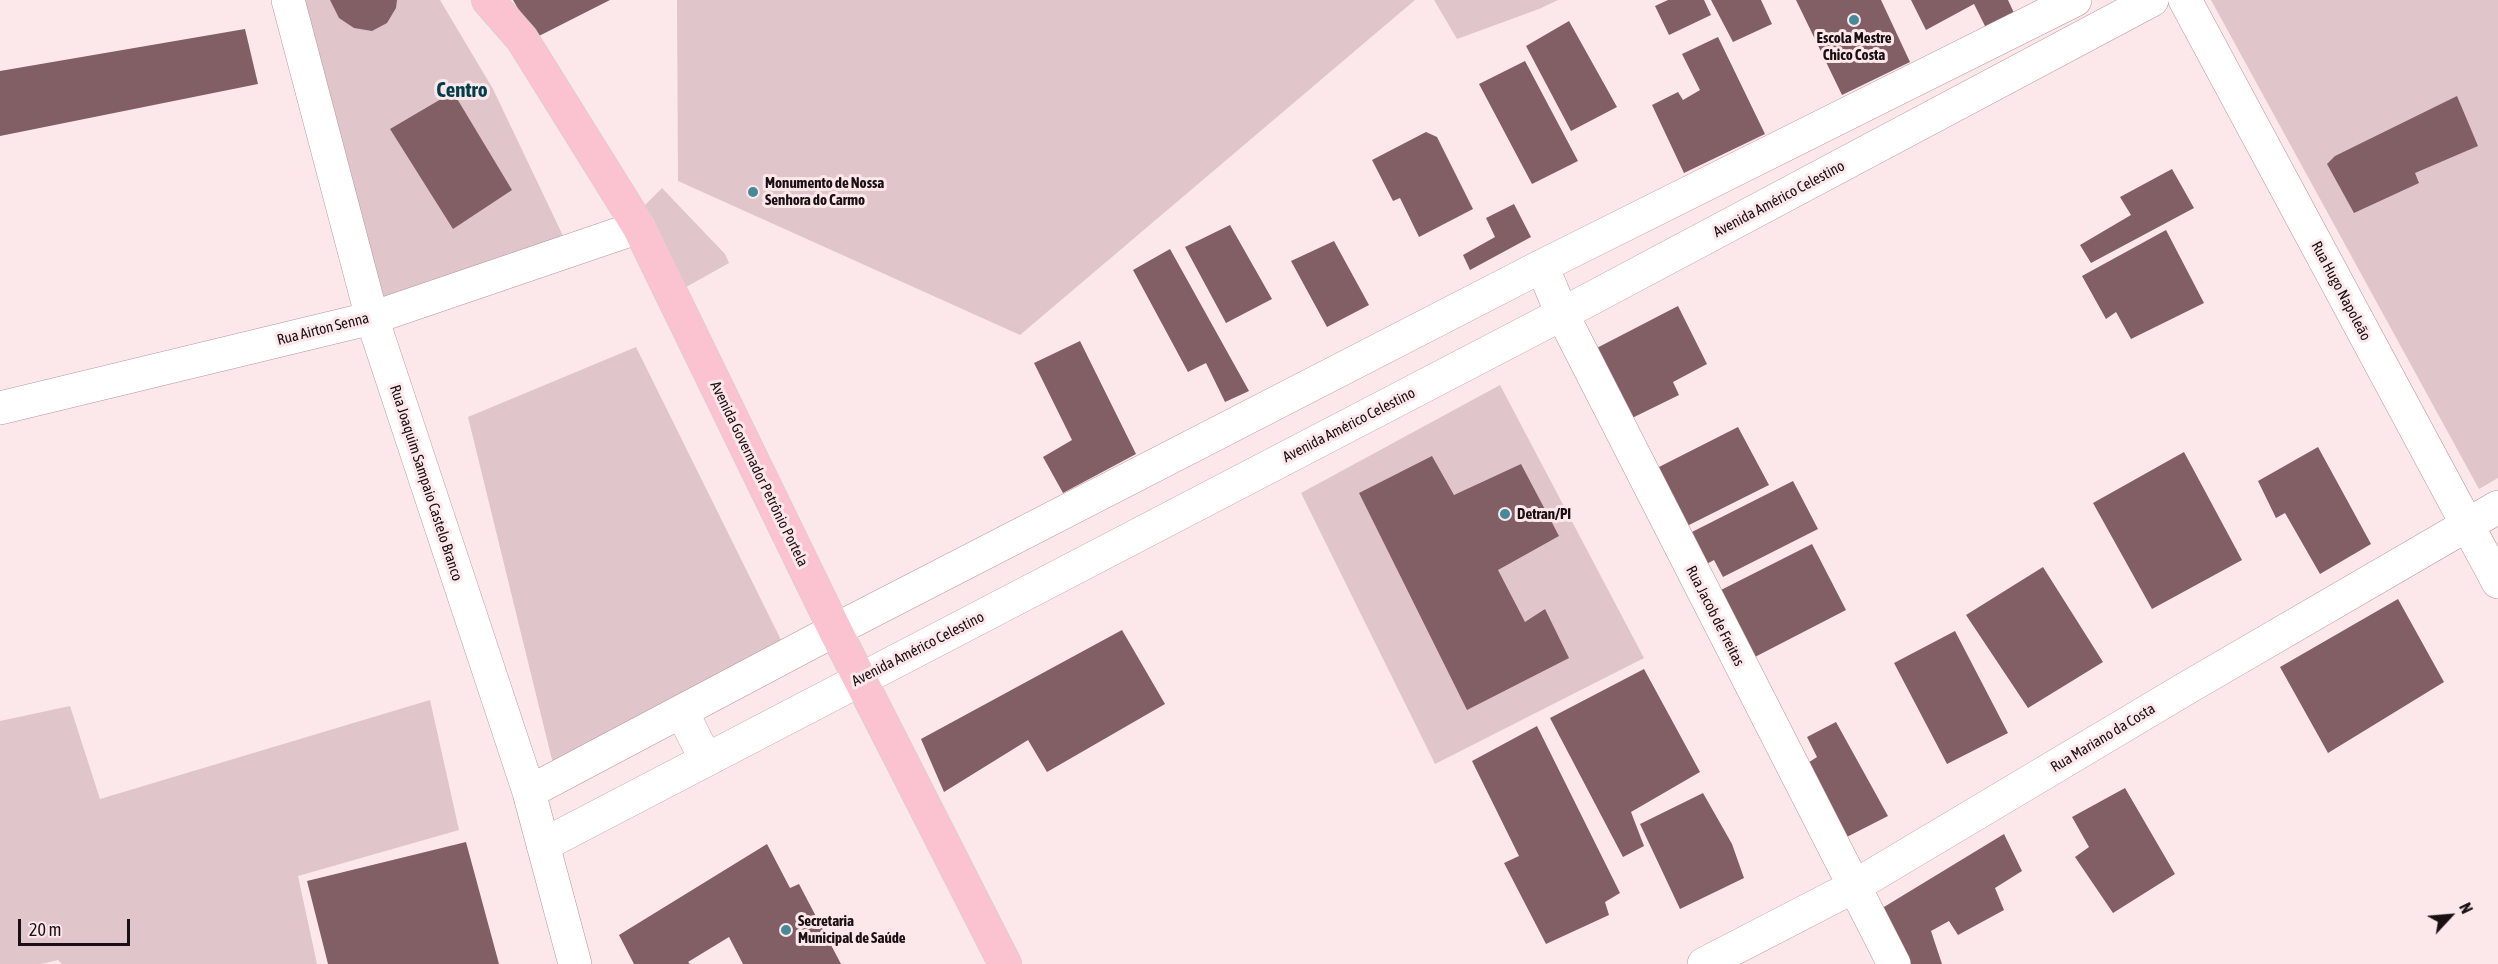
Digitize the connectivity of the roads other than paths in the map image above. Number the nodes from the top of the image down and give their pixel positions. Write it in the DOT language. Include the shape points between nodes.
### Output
graph roads {
  1 [pos="288,0"];
  2 [pos="488,0"];
  3 [pos="2075,0"];
  4 [pos="2152,0"];
  5 [pos="2185,0"];
  6 [pos="639,226"];
  7 [pos="1542,266"];
  8 [pos="1562,314"];
  9 [pos="372,318"];
  10 [pos="0,408"];
  11 [pos="2498,507"];
  12 [pos="2467,525"];
  13 [pos="2498,582"];
  14 [pos="834,630"];
  15 [pos="860,678"];
  16 [pos="682,712"];
  17 [pos="706,760"];
  18 [pos="529,792"];
  19 [pos="543,845"];
  20 [pos="1853,887"];
  21 [pos="575,964"];
  22 [pos="1005,964"];
  23 [pos="1704,964"];
  24 [pos="1894,964"];
  1 -- 9 [label="street, Rua Joaquim Sampaio Castelo Branco"];
  2 -- 6 [label="main road, Avenida Governador Petrônio Portela" via="522,39"];
  3 -- 7 [label="street"];
  4 -- 8 [label="street, Avenida Américo Celestino"];
  5 -- 12 [label="street, Rua Hugo Napoleão"];
  6 -- 9 [label="street, Rua Airton Senna"];
  6 -- 14 [label="main road, Avenida Governador Petrônio Portela"];
  7 -- 8 [label="street, Rua Jacob de Freitas"];
  7 -- 14 [label="street"];
  8 -- 15 [label="street, Avenida Américo Celestino"];
  8 -- 20 [label="street, Rua Jacob de Freitas"];
  9 -- 10 [label="street, Rua Airton Senna"];
  9 -- 18 [label="street, Rua Joaquim Sampaio Castelo Branco"];
  11 -- 12 [label="street, Rua Mariano da Costa"];
  12 -- 13 [label="street, Rua Hugo Napoleão"];
  12 -- 20 [label="street, Rua Mariano da Costa"];
  14 -- 15 [label="main road, Avenida Governador Petrônio Portela"];
  14 -- 16 [label="street"];
  15 -- 17 [label="street, Avenida Américo Celestino"];
  15 -- 22 [label="main road, Avenida Governador Petrônio Portela"];
  16 -- 17 [label="street"];
  16 -- 18 [label="street"];
  17 -- 19 [label="street, Avenida Américo Celestino"];
  18 -- 19 [label="street, Rua Joaquim Sampaio Castelo Branco"];
  19 -- 21 [label="street, Rua Joaquim Sampaio Castelo Branco"];
  20 -- 23 [label="street, Rua Mariano da Costa"];
  20 -- 24 [label="street, Rua Jacob de Freitas"];
}
